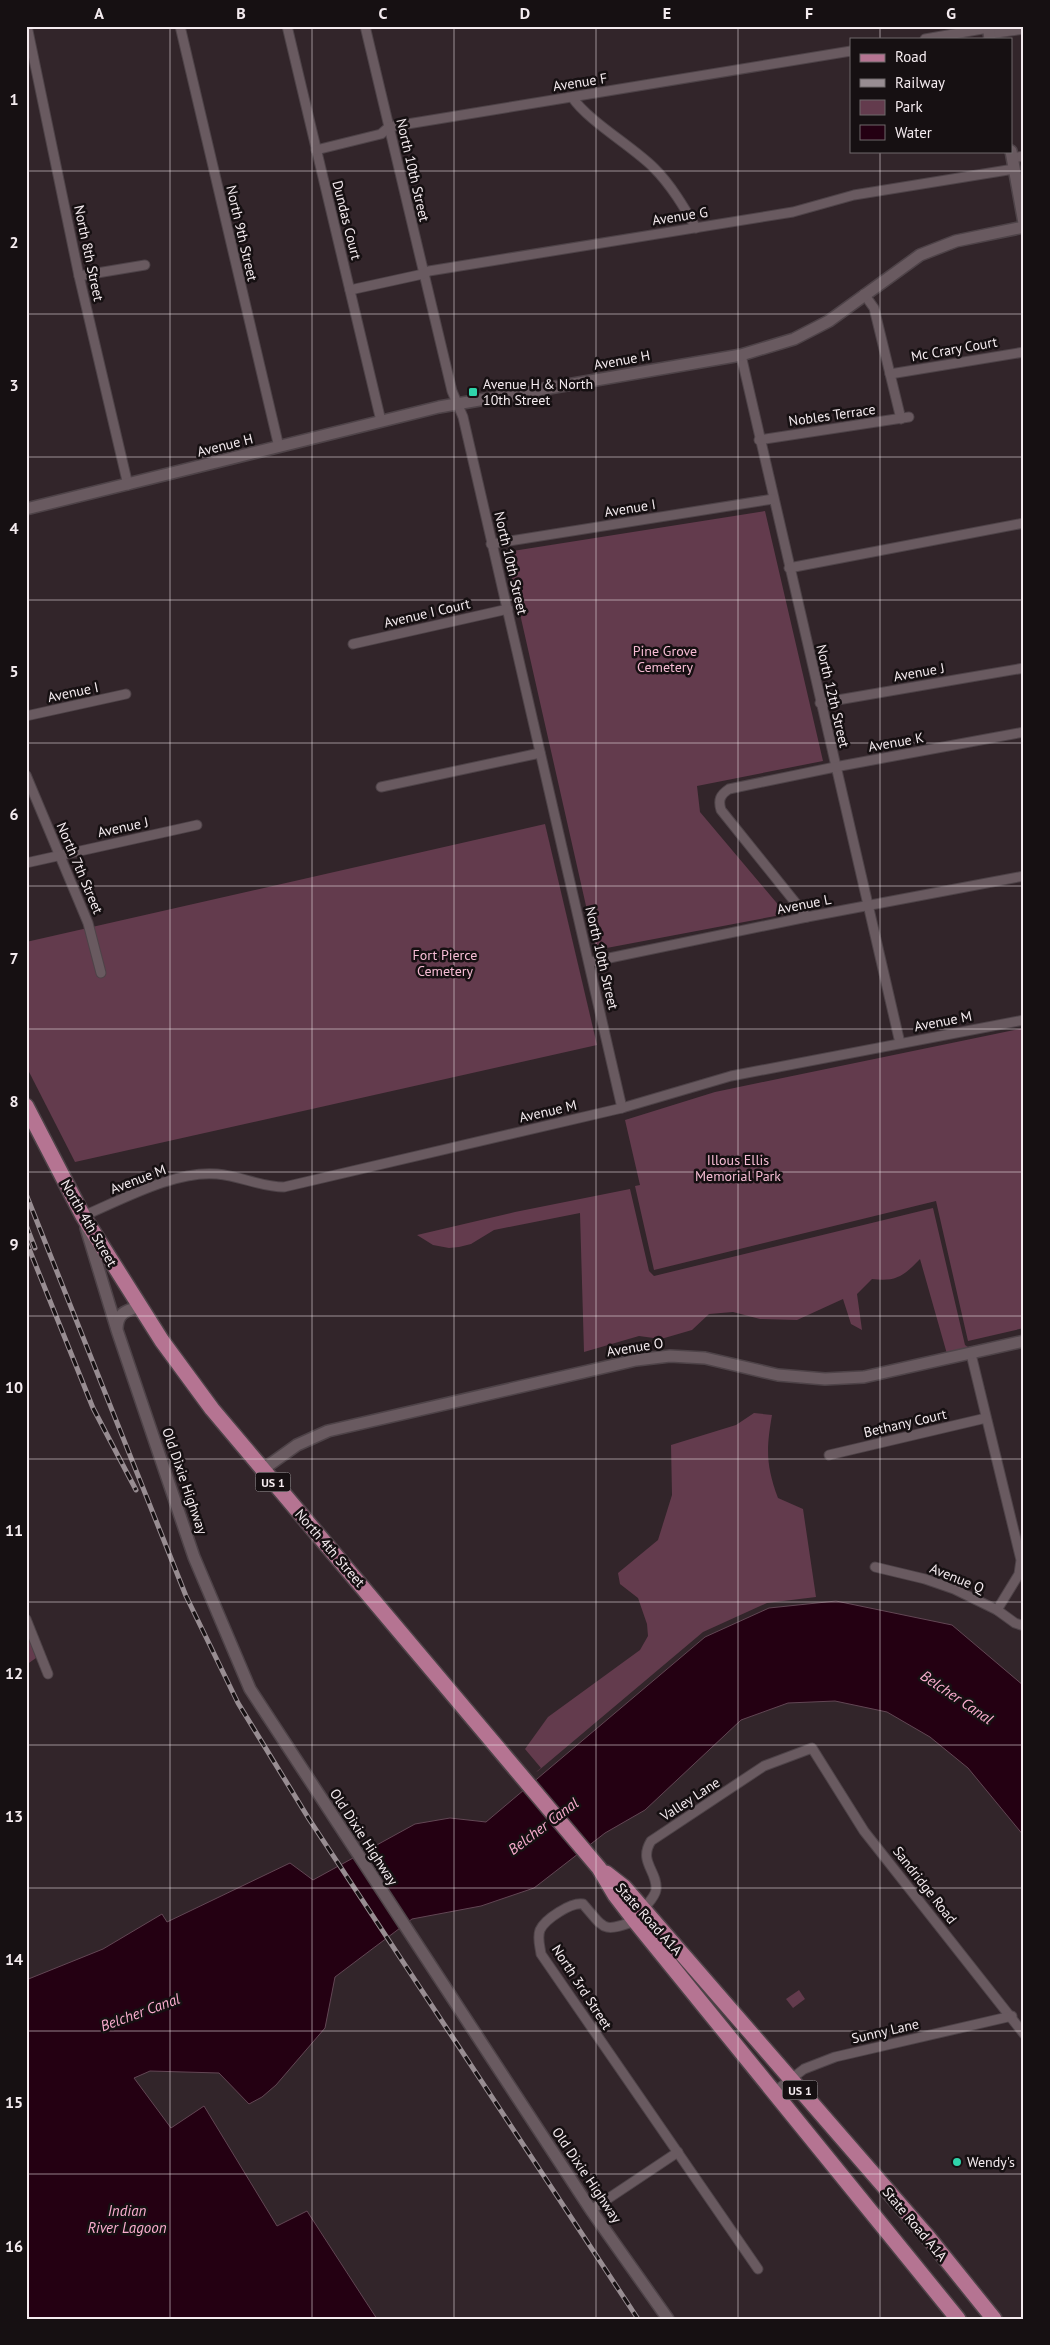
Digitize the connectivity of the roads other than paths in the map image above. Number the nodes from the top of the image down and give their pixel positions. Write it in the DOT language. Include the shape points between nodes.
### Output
graph roads {
  1 [pos="27,26"];
  2 [pos="180,26"];
  3 [pos="287,26"];
  4 [pos="365,26"];
  5 [pos="1024,29"];
  6 [pos="989,32"];
  7 [pos="934,38"];
  8 [pos="850,51"];
  9 [pos="572,97"];
  10 [pos="389,127"];
  11 [pos="316,150"];
  12 [pos="1015,159"];
  13 [pos="1024,225"];
  14 [pos="696,228"];
  15 [pos="146,265"];
  16 [pos="423,274"];
  17 [pos="79,276"];
  18 [pos="350,290"];
  19 [pos="864,294"];
  20 [pos="1024,352"];
  21 [pos="740,355"];
  22 [pos="890,374"];
  23 [pos="457,403"];
  24 [pos="381,421"];
  25 [pos="759,440"];
  26 [pos="279,447"];
  27 [pos="128,484"];
  28 [pos="773,499"];
  29 [pos="26,510"];
  30 [pos="1024,523"];
  31 [pos="492,544"];
  32 [pos="789,568"];
  33 [pos="508,608"];
  34 [pos="353,644"];
  35 [pos="1024,668"];
  36 [pos="126,694"];
  37 [pos="820,704"];
  38 [pos="26,716"];
  39 [pos="1024,732"];
  40 [pos="540,753"];
  41 [pos="834,767"];
  42 [pos="26,775"];
  43 [pos="381,787"];
  44 [pos="197,825"];
  45 [pos="58,855"];
  46 [pos="26,863"];
  47 [pos="1024,876"];
  48 [pos="868,906"];
  49 [pos="807,917"];
  50 [pos="590,962"];
  51 [pos="101,974"];
  52 [pos="1024,1020"];
  53 [pos="900,1044"];
  54 [pos="26,1106"];
  55 [pos="622,1108"];
  56 [pos="83,1216"];
  57 [pos="140,1306"];
  58 [pos="117,1330"];
  59 [pos="1024,1341"];
  60 [pos="971,1354"];
  61 [pos="986,1418"];
  62 [pos="829,1455"];
  63 [pos="262,1470"];
  64 [pos="875,1568"];
  65 [pos="997,1610"];
  66 [pos="26,1619"];
  67 [pos="1024,1626"];
  68 [pos="48,1674"];
  69 [pos="812,1748"];
  70 [pos="599,1868"];
  71 [pos="639,1915"];
  72 [pos="1012,2016"];
  73 [pos="1024,2034"];
  74 [pos="790,2079"];
  75 [pos="774,2092"];
  76 [pos="678,2152"];
  77 [pos="591,2210"];
  78 [pos="758,2269"];
  79 [pos="668,2319"];
  80 [pos="958,2319"];
  81 [pos="994,2319"];
  1 -- 17 [label="street, North 8th Street"];
  2 -- 26 [label="street, North 9th Street"];
  3 -- 11 [label="street, Dundas Court"];
  4 -- 10 [label="street, North 10th Street"];
  5 -- 6 [label="street"];
  6 -- 7 [label="street"];
  8 -- 9 [label="street, Avenue F"];
  9 -- 10 [label="street, Avenue F"];
  9 -- 14 [label="street" via="654,168"];
  10 -- 11 [label="street, Avenue F" via="381,134"];
  10 -- 16 [label="street, North 10th Street"];
  11 -- 18 [label="street, Dundas Court"];
  12 -- 13 [label="street"];
  12 -- 14 [label="street, Avenue G" via="793,212"];
  13 -- 19 [label="street, Avenue H" via="956,241 920,255"];
  14 -- 16 [label="street, Avenue G"];
  15 -- 17 [label="street"];
  16 -- 18 [label="street, Avenue G"];
  16 -- 23 [label="street, North 10th Street"];
  17 -- 27 [label="street, North 8th Street"];
  18 -- 24 [label="street, Dundas Court"];
  19 -- 21 [label="street, Avenue H" via="829,321 794,339"];
  19 -- 22 [label="street" via="874,308"];
  20 -- 22 [label="street, Mc Crary Court"];
  21 -- 23 [label="street, Avenue H"];
  21 -- 25 [label="street, North 12th Street"];
  22 -- 25 [label="street, Nobles Terrace" via="905,418"];
  23 -- 24 [label="street, Avenue H"];
  23 -- 31 [label="street, North 10th Street"];
  24 -- 26 [label="street, Avenue H"];
  25 -- 28 [label="street, North 12th Street"];
  26 -- 27 [label="street, Avenue H"];
  27 -- 29 [label="street, Avenue H"];
  28 -- 31 [label="street, Avenue I"];
  28 -- 32 [label="street, North 12th Street"];
  30 -- 32 [label="street"];
  31 -- 33 [label="street, North 10th Street"];
  32 -- 37 [label="street, North 12th Street"];
  33 -- 34 [label="street, Avenue I Court"];
  33 -- 40 [label="street, North 10th Street"];
  35 -- 37 [label="street, Avenue J"];
  36 -- 38 [label="street, Avenue I"];
  37 -- 41 [label="street, North 12th Street"];
  39 -- 41 [label="street, Avenue K"];
  40 -- 43 [label="street"];
  40 -- 50 [label="street, North 10th Street"];
  41 -- 48 [label="street, North 12th Street"];
  41 -- 49 [label="street, Avenue K" via="729,789 720,798 721,810"];
  42 -- 45 [label="street, North 7th Street"];
  44 -- 45 [label="street, Avenue J"];
  45 -- 46 [label="street, Avenue J"];
  45 -- 51 [label="street, North 7th Street" via="88,923"];
  47 -- 48 [label="street, Avenue L"];
  48 -- 49 [label="street, Avenue L"];
  48 -- 53 [label="street, North 12th Street"];
  49 -- 50 [label="street, Avenue L"];
  50 -- 55 [label="street, North 10th Street"];
  52 -- 53 [label="street, Avenue M"];
  53 -- 55 [label="street, Avenue M" via="727,1077"];
  54 -- 56 [label="main road, North 4th Street / US 1"];
  55 -- 56 [label="street, Avenue M" via="284,1187 267,1187 225,1175 196,1174 137,1193"];
  56 -- 57 [label="main road, North 4th Street / US 1"];
  56 -- 58 [label="street, Old Dixie Highway"];
  57 -- 58 [label="street" via="120,1316"];
  57 -- 63 [label="main road, North 4th Street / US 1" via="212,1409"];
  58 -- 77 [label="street, Old Dixie Highway" via="194,1557 250,1690"];
  59 -- 60 [label="street, Avenue O"];
  60 -- 61 [label="street"];
  60 -- 63 [label="street, Avenue O" via="864,1377 825,1380 778,1375 705,1358 670,1356 636,1360 328,1431 297,1445"];
  61 -- 62 [label="street, Bethany Court"];
  61 -- 65 [label="street" via="1021,1560 1019,1574"];
  63 -- 70 [label="main road, North 4th Street / US 1"];
  64 -- 65 [label="street, Avenue Q" via="925,1579"];
  65 -- 67 [label="street, Avenue Q"];
  66 -- 68 [label="street"];
  69 -- 71 [label="street, Valley Lane" via="764,1766 651,1841 646,1856 656,1888"];
  69 -- 72 [label="street, Sandridge Road" via="864,1831"];
  70 -- 71 [label="main road, State Road A1A / US 1" via="615,1895"];
  71 -- 74 [label="main road, State Road A1A / US 1"];
  71 -- 75 [label="main road, State Road A1A / US 1"];
  71 -- 76 [label="street, North 3rd Street" via="607,1928 583,1904 578,1903 546,1922 540,1930 539,1942 547,1963"];
  72 -- 73 [label="street, Sandridge Road"];
  72 -- 74 [label="street, Sunny Lane" via="835,2057 804,2069"];
  74 -- 75 [label="street, Sunny Lane"];
  74 -- 81 [label="main road, State Road A1A / US 1" via="928,2237"];
  75 -- 80 [label="main road, State Road A1A / US 1"];
  76 -- 77 [label="street"];
  76 -- 78 [label="street, North 3rd Street"];
  77 -- 79 [label="street, Old Dixie Highway"];
}
